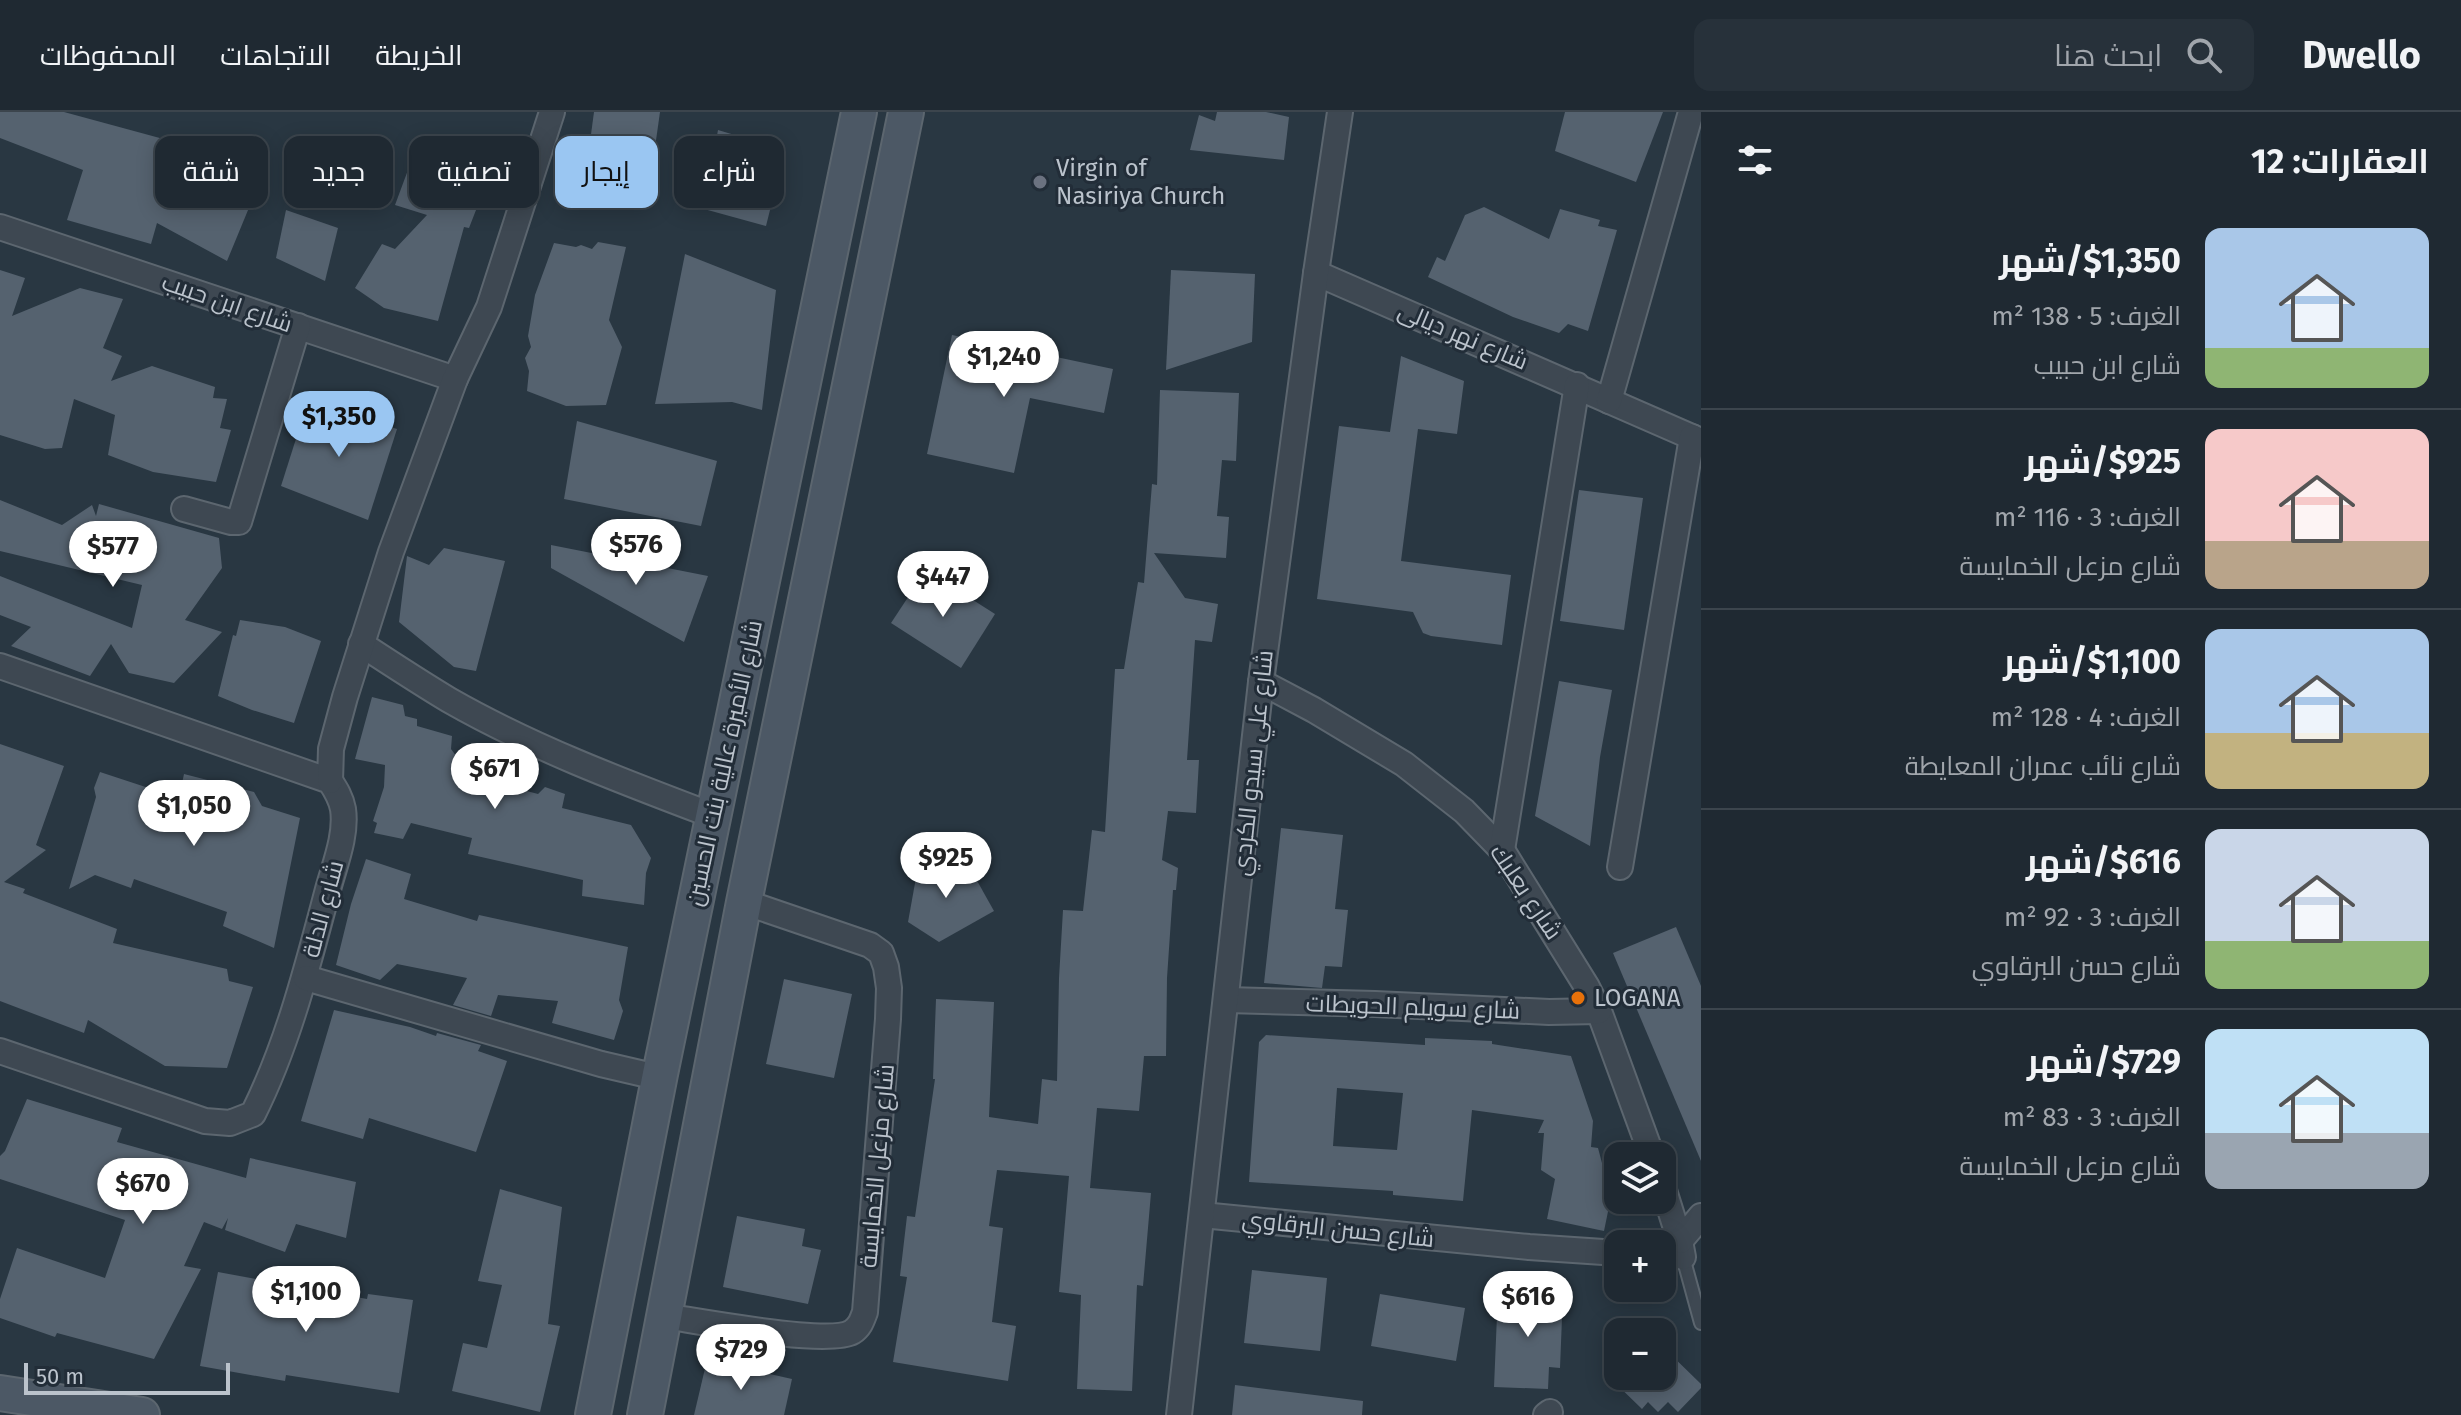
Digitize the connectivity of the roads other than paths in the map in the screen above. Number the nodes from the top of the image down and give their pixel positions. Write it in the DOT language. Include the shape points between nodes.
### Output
graph roads {
  1 [pos="552,112"];
  2 [pos="859,112"];
  3 [pos="906,112"];
  4 [pos="1340,112"];
  5 [pos="1691,112"];
  6 [pos="0,227"];
  7 [pos="1316,273"];
  8 [pos="298,326"];
  9 [pos="455,379"];
  10 [pos="1577,385"];
  11 [pos="1609,401"];
  12 [pos="1696,439"];
  13 [pos="184,509"];
  14 [pos="361,644"];
  15 [pos="0,666"];
  16 [pos="1261,682"];
  17 [pos="330,781"];
  18 [pos="714,816"];
  19 [pos="1502,850"];
  20 [pos="1620,867"];
  21 [pos="744,902"];
  22 [pos="306,978"];
  23 [pos="1227,1000"];
  24 [pos="1599,1011"];
  25 [pos="0,1051"];
  26 [pos="662,1065"];
  27 [pos="713,1067"];
  28 [pos="1647,1142"];
  29 [pos="1670,1214"];
  30 [pos="1202,1215"];
  31 [pos="1701,1216"];
  32 [pos="1604,1252"];
  33 [pos="1681,1253"];
  34 [pos="664,1316"];
  35 [pos="1701,1323"];
  36 [pos="8,1401"];
  37 [pos="592,1414"];
  38 [pos="142,1415"];
  39 [pos="645,1415"];
  40 [pos="1179,1415"];
  1 -- 9 [label="street" via="489,307"];
  2 -- 18 [label="main road, شارع الأميرة عالية بنت الحسين"];
  3 -- 21 [label="main road, شارع الأميرة عالية بنت الحسين"];
  4 -- 7 [label="street, شارع علي سيدو الكردي"];
  5 -- 11 [label="street"];
  6 -- 8 [label="street, شارع ابن حبيب"];
  7 -- 10 [label="street, شارع نهر ديالى"];
  7 -- 16 [label="street, شارع علي سيدو الكردي"];
  8 -- 9 [label="street, شارع ابن حبيب"];
  8 -- 13 [label="street" via="239,522"];
  9 -- 14 [label="street"];
  10 -- 11 [label="street, شارع نهر ديالى"];
  10 -- 19 [label="street"];
  11 -- 12 [label="street, شارع نهر ديالى"];
  12 -- 20 [label="street"];
  14 -- 17 [label="street" via="331,749"];
  14 -- 18 [label="street" via="499,726"];
  15 -- 17 [label="street"];
  16 -- 19 [label="street, شارع بعلبك" via="1404,764 1464,811"];
  16 -- 23 [label="street, شارع علي سيدو الكردي"];
  17 -- 22 [label="street, شارع الدلة" via="343,811 342,838"];
  18 -- 26 [label="main road, شارع الأميرة عالية بنت الحسين"];
  19 -- 24 [label="street, شارع بعلبك"];
  21 -- 27 [label="main road, شارع الأميرة عالية بنت الحسين"];
  21 -- 34 [label="street, شارع مزعل الخمايسة" via="870,945 881,953 886,967 888,1019 865,1312 851,1333 824,1338"];
  22 -- 25 [label="street, شارع الدلة" via="253,1114 230,1123 161,1108"];
  22 -- 26 [label="street" via="601,1064 644,1074"];
  23 -- 24 [label="street, شارع سويلم الحويطات"];
  23 -- 30 [label="street, شارع علي سيدو الكردي"];
  24 -- 28 [label="street, شارع بعلبك"];
  26 -- 27 [label="main road"];
  26 -- 37 [label="main road, شارع الأميرة عالية بنت الحسين"];
  27 -- 34 [label="main road, شارع الأميرة عالية بنت الحسين"];
  29 -- 33 [label="street"];
  30 -- 32 [label="street, شارع حسن البرقاوي"];
  30 -- 40 [label="street, شارع علي سيدو الكردي"];
  31 -- 33 [label="street"];
  33 -- 35 [label="lane"];
  34 -- 39 [label="main road, شارع الأميرة عالية بنت الحسين"];
  36 -- 38 [label="main road"];
}
